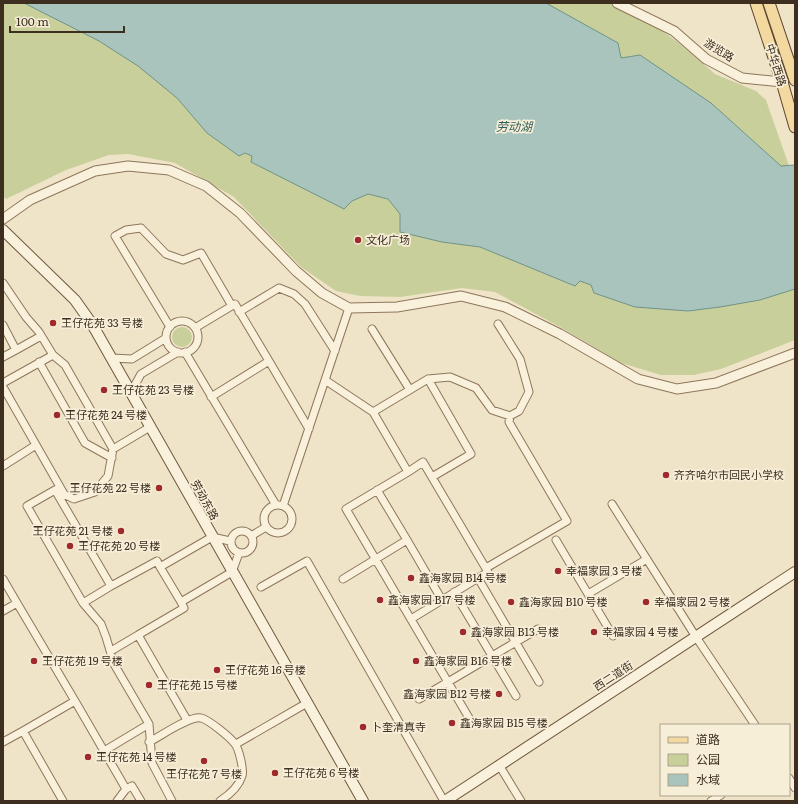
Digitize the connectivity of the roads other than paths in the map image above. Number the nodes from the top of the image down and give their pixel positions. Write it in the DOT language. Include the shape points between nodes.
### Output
graph roads {
  1 [pos="617,3"];
  2 [pos="756,3"];
  3 [pos="769,3"];
  4 [pos="795,78"];
  5 [pos="782,82"];
  6 [pos="795,127"];
  7 [pos="3,219"];
  8 [pos="3,230"];
  9 [pos="3,283"];
  10 [pos="232,306"];
  11 [pos="349,308"];
  12 [pos="239,312"];
  13 [pos="498,324"];
  14 [pos="3,325"];
  15 [pos="170,327"];
  16 [pos="196,328"];
  17 [pos="372,329"];
  18 [pos="41,336"];
  19 [pos="166,338"];
  20 [pos="16,350"];
  21 [pos="335,351"];
  22 [pos="182,352"];
  23 [pos="795,353"];
  24 [pos="53,355"];
  25 [pos="3,357"];
  26 [pos="111,358"];
  27 [pos="269,361"];
  28 [pos="39,362"];
  29 [pos="325,380"];
  30 [pos="428,380"];
  31 [pos="3,383"];
  32 [pos="3,387"];
  33 [pos="410,390"];
  34 [pos="130,392"];
  35 [pos="211,397"];
  36 [pos="373,412"];
  37 [pos="510,416"];
  38 [pos="150,427"];
  39 [pos="309,429"];
  40 [pos="36,445"];
  41 [pos="113,449"];
  42 [pos="112,458"];
  43 [pos="3,466"];
  44 [pos="408,472"];
  45 [pos="432,477"];
  46 [pos="54,490"];
  47 [pos="377,490"];
  48 [pos="64,494"];
  49 [pos="612,504"];
  50 [pos="279,506"];
  51 [pos="266,527"];
  52 [pos="251,536"];
  53 [pos="212,537"];
  54 [pos="407,540"];
  55 [pos="556,540"];
  56 [pos="230,541"];
  57 [pos="239,554"];
  58 [pos="376,559"];
  59 [pos="647,559"];
  60 [pos="160,566"];
  61 [pos="486,568"];
  62 [pos="232,572"];
  63 [pos="795,572"];
  64 [pos="3,578"];
  65 [pos="478,578"];
  66 [pos="343,579"];
  67 [pos="112,586"];
  68 [pos="261,587"];
  69 [pos="454,592"];
  70 [pos="588,594"];
  71 [pos="442,600"];
  72 [pos="181,602"];
  73 [pos="17,603"];
  74 [pos="83,603"];
  75 [pos="3,611"];
  76 [pos="411,618"];
  77 [pos="538,629"];
  78 [pos="138,635"];
  79 [pos="613,636"];
  80 [pos="696,637"];
  81 [pos="515,642"];
  82 [pos="111,651"];
  83 [pos="492,656"];
  84 [pos="448,682"];
  85 [pos="539,682"];
  86 [pos="516,696"];
  87 [pos="419,699"];
  88 [pos="75,701"];
  89 [pos="307,704"];
  90 [pos="187,720"];
  91 [pos="472,723"];
  92 [pos="149,724"];
  93 [pos="754,724"];
  94 [pos="23,731"];
  95 [pos="3,742"];
  96 [pos="149,742"];
  97 [pos="236,744"];
  98 [pos="104,751"];
  99 [pos="499,765"];
  100 [pos="126,789"];
  101 [pos="63,801"];
  102 [pos="117,801"];
  103 [pos="141,801"];
  104 [pos="172,801"];
  105 [pos="220,801"];
  106 [pos="363,801"];
  107 [pos="445,801"];
  108 [pos="521,801"];
  1 -- 5 [label="street, 游览路" via="674,31 706,59 742,78"];
  2 -- 5 [label="main road, 中华西路"];
  3 -- 4 [label="main road, 中华西路"];
  4 -- 5 [label="main road, 游览路"];
  5 -- 6 [label="main road, 中华西路"];
  7 -- 11 [label="street" via="30,200 95,171 128,166 169,170 206,186 240,213 296,271 322,293"];
  8 -- 26 [label="main road, 劳动东路" via="75,300"];
  9 -- 18 [label="street"];
  10 -- 12 [label="street" via="235,304"];
  10 -- 15 [label="street" via="201,253 183,260 166,254 141,228 126,230 115,236"];
  10 -- 16 [label="street"];
  11 -- 21 [label="street"];
  11 -- 23 [label="street" via="397,308 461,296 505,307 560,334 638,379 677,389 716,383"];
  12 -- 21 [label="street" via="279,288 294,294 305,304"];
  12 -- 27 [label="street"];
  13 -- 37 [label="street" via="520,359 529,392 519,411"];
  14 -- 20 [label="street"];
  15 -- 16 [label="street" via="184,320"];
  15 -- 19 [label="street"];
  16 -- 22 [label="street" via="196,345"];
  17 -- 33 [label="street"];
  18 -- 20 [label="street"];
  18 -- 24 [label="street"];
  19 -- 22 [label="street" via="172,349"];
  19 -- 26 [label="street" via="132,359"];
  20 -- 25 [label="street"];
  21 -- 29 [label="street"];
  22 -- 34 [label="street" via="141,374"];
  22 -- 35 [label="street"];
  24 -- 28 [label="street"];
  24 -- 41 [label="street" via="65,365"];
  26 -- 34 [label="main road, 劳动东路"];
  27 -- 35 [label="street"];
  27 -- 39 [label="street"];
  28 -- 31 [label="street"];
  28 -- 42 [label="street" via="85,443"];
  29 -- 36 [label="street"];
  29 -- 39 [label="street"];
  30 -- 33 [label="street"];
  30 -- 37 [label="street" via="450,377 476,388 492,410"];
  30 -- 45 [label="street" via="472,454"];
  32 -- 40 [label="street"];
  33 -- 36 [label="street"];
  34 -- 38 [label="main road, 劳动东路"];
  35 -- 50 [label="street"];
  36 -- 44 [label="street"];
  37 -- 61 [label="street" via="509,422 567,521"];
  38 -- 41 [label="street"];
  38 -- 53 [label="main road, 劳动东路"];
  39 -- 50 [label="street"];
  40 -- 43 [label="street"];
  40 -- 48 [label="street"];
  41 -- 42 [label="street"];
  42 -- 48 [label="street" via="108,476 95,492 74,499"];
  44 -- 45 [label="street" via="423,462"];
  44 -- 47 [label="street"];
  45 -- 61 [label="street"];
  46 -- 48 [label="street"];
  46 -- 67 [label="street"];
  46 -- 74 [label="street" via="28,506"];
  47 -- 54 [label="street"];
  47 -- 58 [label="street" via="346,509"];
  49 -- 59 [label="street"];
  50 -- 51 [label="street" via="269,508 266,512"];
  50 -- 51 [label="street" via="290,511 293,520 289,529 276,534"];
  51 -- 52 [label="street"];
  52 -- 56 [label="street" via="245,531 237,532"];
  52 -- 57 [label="street" via="251,550"];
  53 -- 56 [label="street"];
  53 -- 60 [label="street"];
  53 -- 62 [label="main road, 劳动东路"];
  54 -- 58 [label="street"];
  54 -- 71 [label="street"];
  55 -- 70 [label="street"];
  56 -- 57 [label="street" via="232,548"];
  57 -- 62 [label="street"];
  58 -- 66 [label="street"];
  58 -- 76 [label="street"];
  59 -- 70 [label="street"];
  59 -- 80 [label="street"];
  60 -- 67 [label="street" via="157,561"];
  60 -- 72 [label="street"];
  61 -- 65 [label="street" via="488,572"];
  62 -- 72 [label="street"];
  62 -- 89 [label="main road, 劳动东路"];
  63 -- 80 [label="main road, 西二道街"];
  64 -- 73 [label="street"];
  65 -- 69 [label="street"];
  65 -- 81 [label="street"];
  67 -- 74 [label="street"];
  68 -- 107 [label="street" via="307,561"];
  69 -- 71 [label="street"];
  69 -- 83 [label="street"];
  70 -- 79 [label="street"];
  71 -- 76 [label="street"];
  72 -- 78 [label="street" via="184,608"];
  73 -- 75 [label="street"];
  73 -- 88 [label="street"];
  74 -- 82 [label="street" via="101,624"];
  76 -- 84 [label="street"];
  77 -- 81 [label="street"];
  78 -- 82 [label="street"];
  78 -- 90 [label="street"];
  80 -- 93 [label="street"];
  80 -- 99 [label="main road, 西二道街"];
  81 -- 83 [label="street"];
  81 -- 85 [label="street"];
  82 -- 92 [label="street" via="114,664"];
  83 -- 84 [label="street"];
  83 -- 86 [label="street"];
  84 -- 87 [label="street"];
  84 -- 91 [label="street"];
  88 -- 94 [label="street"];
  88 -- 98 [label="street"];
  89 -- 97 [label="street"];
  89 -- 106 [label="main road, 劳动东路"];
  90 -- 96 [label="street"];
  90 -- 97 [label="street" via="201,718 221,730"];
  92 -- 96 [label="street"];
  92 -- 98 [label="street"];
  94 -- 95 [label="street"];
  94 -- 101 [label="street"];
  96 -- 104 [label="street" via="152,763"];
  97 -- 105 [label="street" via="243,775 237,786"];
  98 -- 100 [label="street"];
  99 -- 107 [label="main road, 西二道街"];
  99 -- 108 [label="street"];
  100 -- 102 [label="street"];
  100 -- 103 [label="street" via="132,786"];
}
